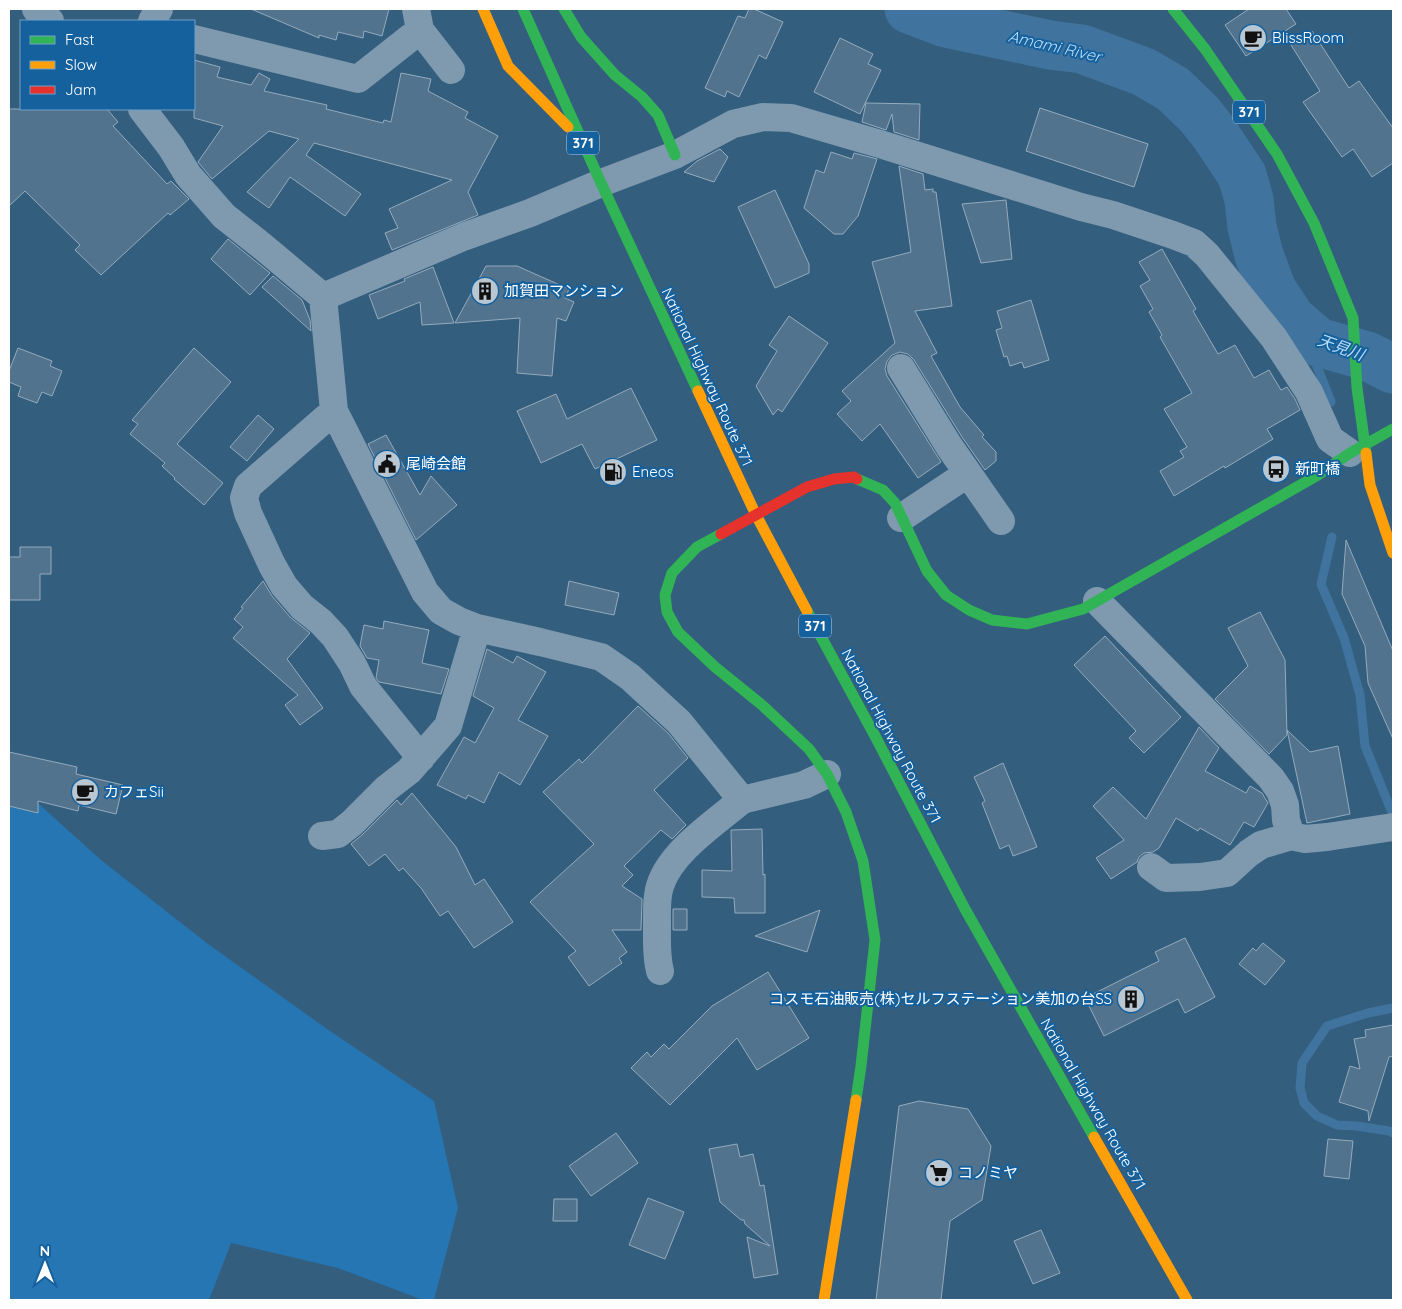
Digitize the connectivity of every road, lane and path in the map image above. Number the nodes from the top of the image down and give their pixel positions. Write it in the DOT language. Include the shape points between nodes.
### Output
graph roads {
  1 [pos="36,9"];
  2 [pos="159,9"];
  3 [pos="483,9"];
  4 [pos="522,9"];
  5 [pos="564,9"];
  6 [pos="1172,9"];
  7 [pos="49,20"];
  8 [pos="153,20"];
  9 [pos="418,20"];
  10 [pos="195,39"];
  11 [pos="451,70"];
  12 [pos="143,110"];
  13 [pos="582,141"];
  14 [pos="675,155"];
  15 [pos="601,183"];
  16 [pos="323,297"];
  17 [pos="901,368"];
  18 [pos="334,412"];
  19 [pos="1393,429"];
  20 [pos="1357,449"];
  21 [pos="967,474"];
  22 [pos="756,515"];
  23 [pos="900,518"];
  24 [pos="1001,521"];
  25 [pos="1393,553"];
  26 [pos="1097,601"];
  27 [pos="477,628"];
  28 [pos="421,758"];
  29 [pos="827,774"];
  30 [pos="742,800"];
  31 [pos="1392,827"];
  32 [pos="322,836"];
  33 [pos="1291,836"];
  34 [pos="1150,867"];
  35 [pos="660,971"];
  36 [pos="824,1300"];
  37 [pos="1187,1300"];
  1 -- 7 [label="street"];
  2 -- 8 [label="street"];
  3 -- 13 [label="main road, 371" via="508,66"];
  4 -- 13 [label="main road, National Highway Route 371 / 371"];
  5 -- 14 [label="main road" via="581,37 658,115"];
  6 -- 20 [label="main road, 371" via="1205,49 1277,154 1314,223 1353,318"];
  9 -- 10 [label="street" via="358,79"];
  9 -- 11 [label="street"];
  12 -- 16 [label="street" via="188,175 224,216"];
  13 -- 15 [label="main road, National Highway Route 371 / 371"];
  14 -- 15 [label="street"];
  14 -- 20 [label="street" via="733,124 763,116 791,118 1113,215 1194,243 1274,338 1309,392 1330,439"];
  15 -- 16 [label="street"];
  15 -- 22 [label="main road, National Highway Route 371 / 371"];
  16 -- 18 [label="street"];
  17 -- 21 [label="street"];
  18 -- 27 [label="street" via="425,592 441,611"];
  18 -- 28 [label="street" via="248,486 244,498 248,513 284,586 335,637 363,686"];
  19 -- 20 [label="main road"];
  20 -- 25 [label="main road, 371" via="1366,463"];
  20 -- 26 [label="main road" via="1318,475"];
  21 -- 23 [label="street"];
  21 -- 24 [label="street"];
  22 -- 23 [label="main road" via="807,487 854,477 883,490"];
  22 -- 29 [label="main road" via="697,547 672,573 665,595 667,612 678,632 802,743"];
  22 -- 37 [label="main road, National Highway Route 371 / 371" via="965,909"];
  23 -- 26 [label="main road" via="927,571 946,595 992,620 1027,624 1083,609"];
  26 -- 33 [label="street" via="1271,778 1285,805"];
  27 -- 28 [label="street" via="448,726"];
  27 -- 30 [label="street" via="601,658 630,677 679,722"];
  28 -- 32 [label="street" via="352,823 338,834"];
  29 -- 30 [label="street" via="804,785"];
  29 -- 36 [label="main road" via="846,812 863,861 875,940 861,1066"];
  30 -- 35 [label="street" via="699,834 665,874 658,901 657,960"];
  31 -- 33 [label="street" via="1305,839"];
  33 -- 34 [label="street" via="1248,853 1227,873 1166,878"];
}
